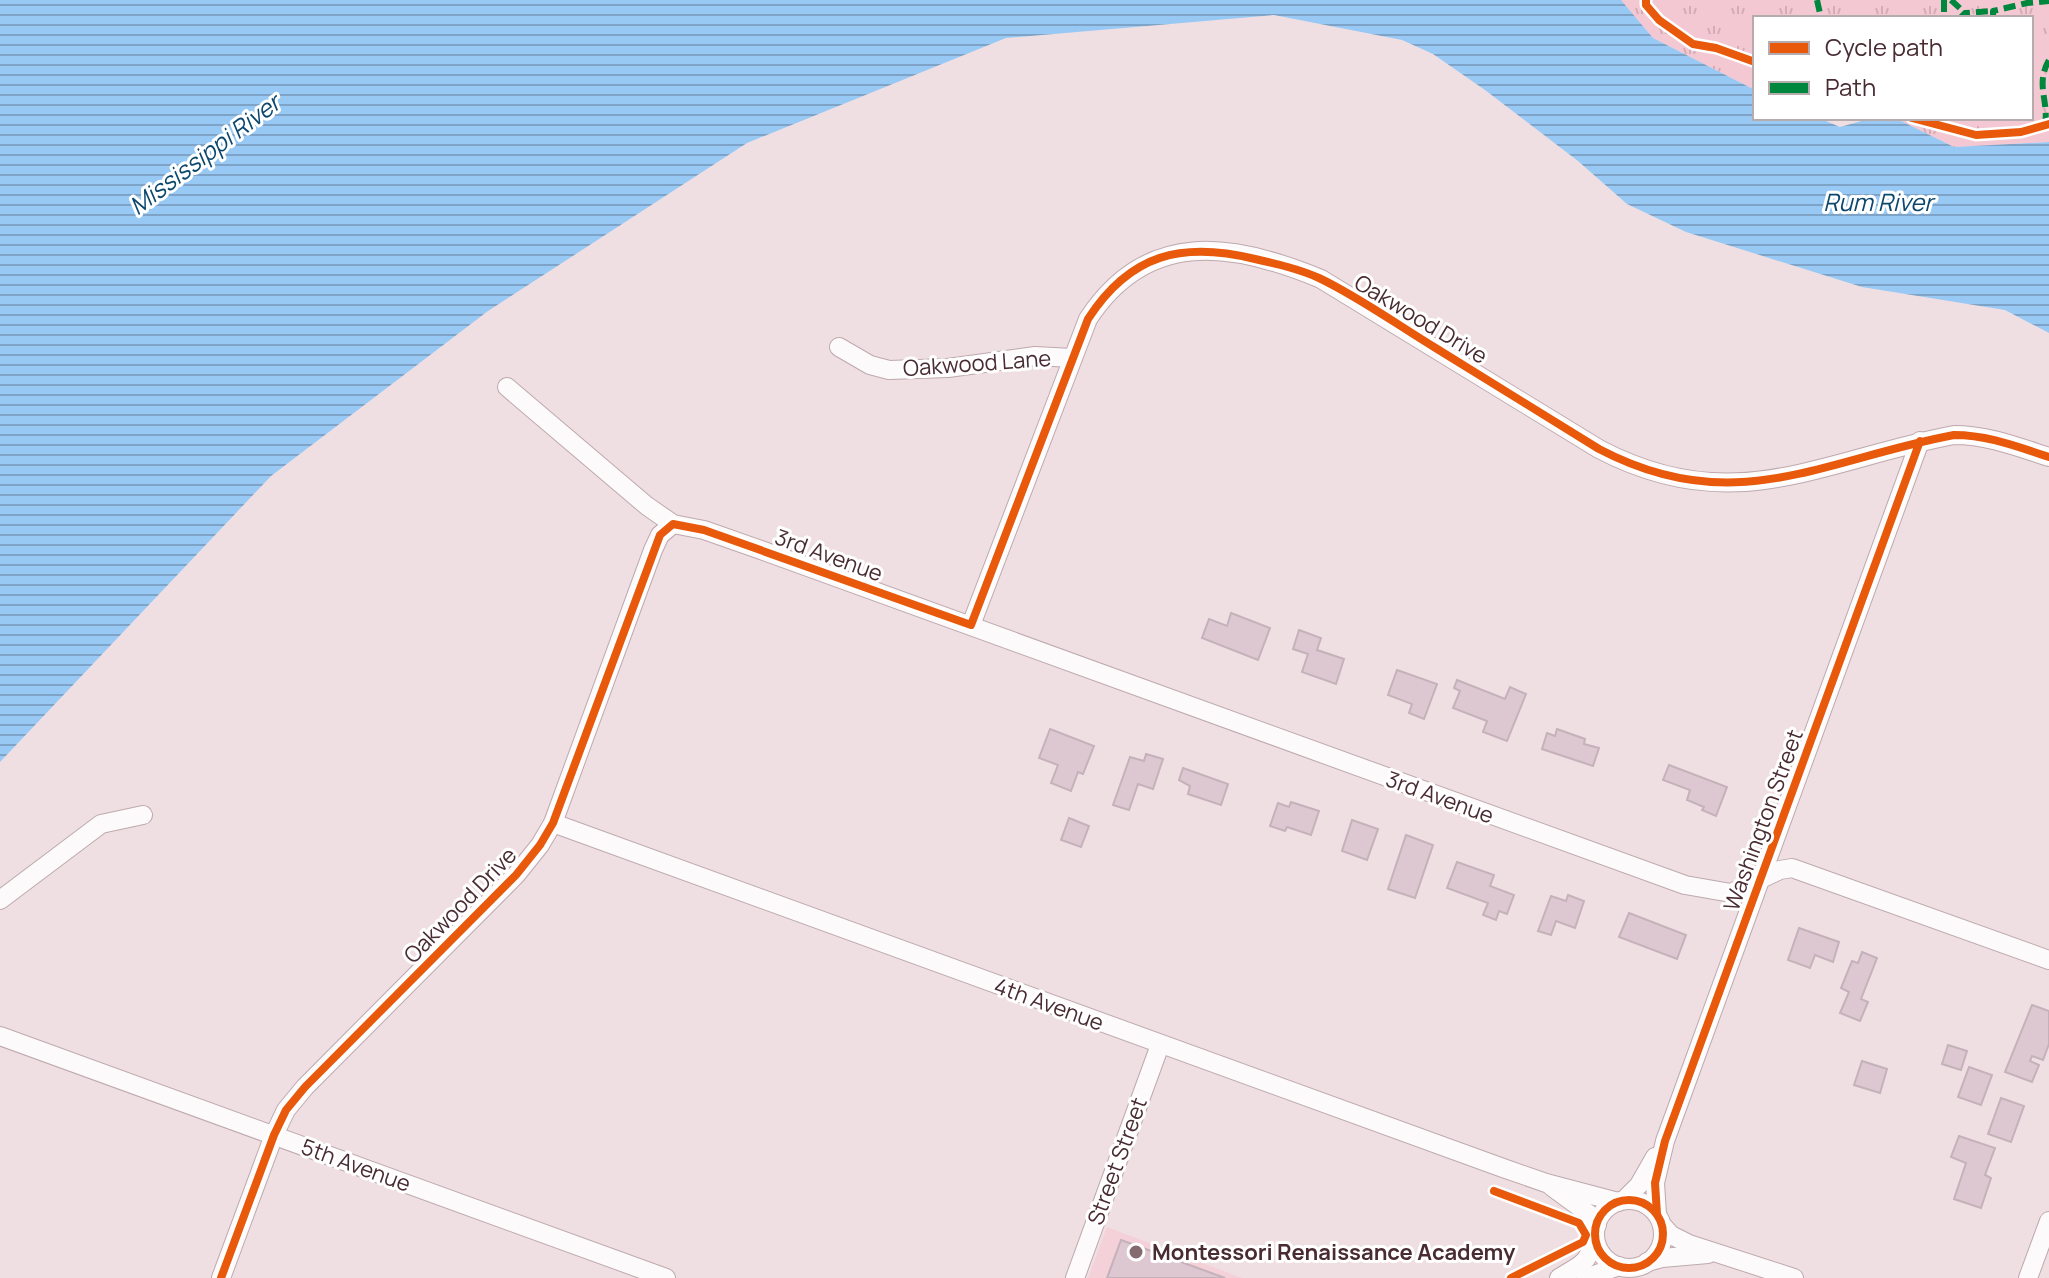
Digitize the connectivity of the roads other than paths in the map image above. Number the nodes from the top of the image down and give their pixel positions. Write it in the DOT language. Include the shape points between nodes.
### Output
graph roads {
  1 [pos="839,347"];
  2 [pos="1072,358"];
  3 [pos="507,387"];
  4 [pos="1920,441"];
  5 [pos="2049,457"];
  6 [pos="673,524"];
  7 [pos="971,625"];
  8 [pos="143,815"];
  9 [pos="553,823"];
  10 [pos="1761,878"];
  11 [pos="0,900"];
  12 [pos="2049,960"];
  13 [pos="0,1036"];
  14 [pos="1160,1045"];
  15 [pos="274,1135"];
  16 [pos="1665,1141"];
  17 [pos="1546,1183"];
  18 [pos="1621,1201"];
  19 [pos="1660,1219"];
  20 [pos="2049,1221"];
  21 [pos="1596,1230"];
  22 [pos="1719,1253"];
  23 [pos="1631,1268"];
  24 [pos="221,1278"];
  25 [pos="666,1278"];
  26 [pos="1075,1278"];
  27 [pos="1559,1278"];
  28 [pos="1586,1278"];
  29 [pos="1794,1278"];
  30 [pos="2028,1278"];
  1 -- 2 [label="street, Oakwood Lane" via="889,370 1035,356"];
  2 -- 4 [label="street, Oakwood Drive" via="1094,310 1130,272 1166,255 1217,252 1321,279 1599,449 1668,477 1749,484"];
  2 -- 7 [label="street, Oakwood Drive"];
  3 -- 6 [label="street, 3rd Avenue"];
  4 -- 5 [label="street, Oakwood Drive" via="1975,435"];
  4 -- 10 [label="street, Washington Street"];
  6 -- 7 [label="street, 3rd Avenue" via="704,530"];
  6 -- 9 [label="street, Oakwood Drive" via="653,550"];
  7 -- 10 [label="street, 3rd Avenue" via="1685,885 1731,893"];
  8 -- 11 [label="street" via="101,824"];
  9 -- 14 [label="street, 4th Avenue"];
  9 -- 15 [label="street, Oakwood Drive" via="516,875 305,1087"];
  10 -- 12 [label="street, 3rd Avenue" via="1792,868"];
  10 -- 16 [label="street, Washington Street"];
  13 -- 15 [label="street, 5th Avenue"];
  14 -- 17 [label="street, 4th Avenue"];
  14 -- 26 [label="street, Street Street"];
  15 -- 24 [label="street, Oakwood Drive"];
  15 -- 25 [label="street, 5th Avenue"];
  16 -- 18 [label="street, Washington Street" via="1639,1185"];
  16 -- 19 [label="street, Washington Street" via="1655,1183"];
  17 -- 18 [label="street, 4th Avenue"];
  17 -- 21 [label="street, 4th Avenue" via="1589,1214"];
  18 -- 19 [label="street" via="1646,1203"];
  18 -- 21 [label="street" via="1605,1210"];
  19 -- 22 [label="street" via="1671,1235"];
  19 -- 23 [label="street" via="1663,1242 1658,1252"];
  20 -- 30 [label="street"];
  21 -- 23 [label="street" via="1601,1252"];
  21 -- 27 [label="street" via="1581,1266"];
  22 -- 23 [label="street" via="1662,1258"];
  22 -- 29 [label="street"];
  23 -- 28 [label="street"];
}
